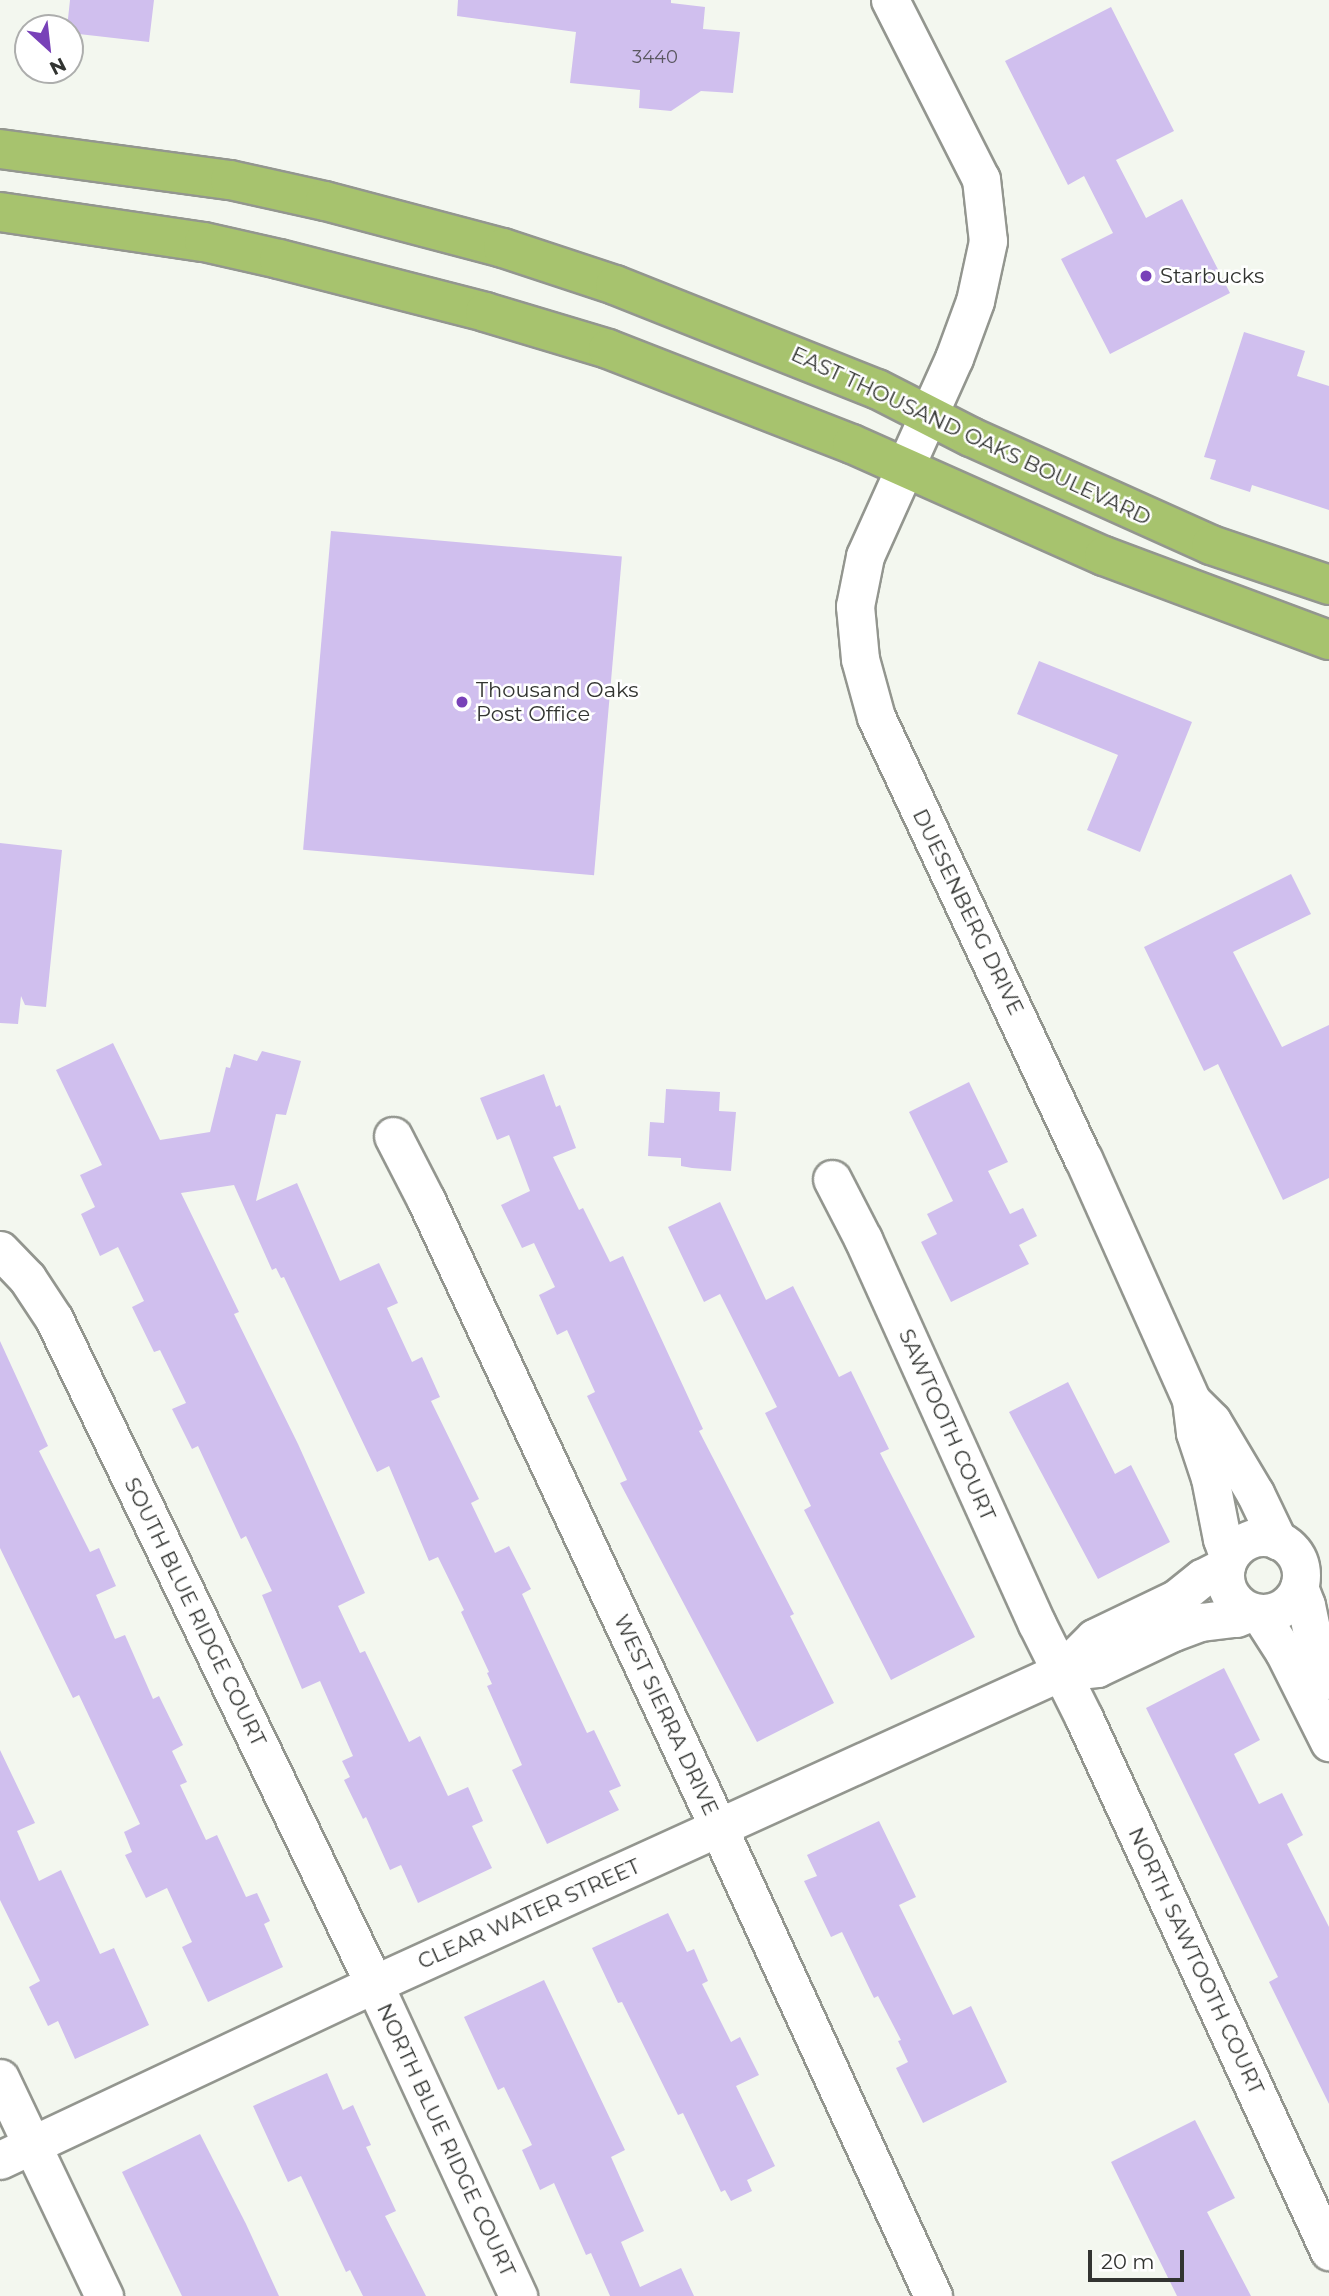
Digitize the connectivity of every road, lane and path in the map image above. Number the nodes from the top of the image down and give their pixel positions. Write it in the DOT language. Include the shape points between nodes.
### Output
graph roads {
  1 [pos="890,0"];
  2 [pos="0,149"];
  3 [pos="0,212"];
  4 [pos="929,414"];
  5 [pos="905,468"];
  6 [pos="1329,584"];
  7 [pos="1329,640"];
  8 [pos="393,1136"];
  9 [pos="832,1178"];
  10 [pos="0,1250"];
  11 [pos="1191,1400"];
  12 [pos="1278,1541"];
  13 [pos="1227,1562"];
  14 [pos="1299,1587"];
  15 [pos="1255,1613"];
  16 [pos="1060,1672"];
  17 [pos="1329,1680"];
  18 [pos="1329,1742"];
  19 [pos="719,1829"];
  20 [pos="374,1984"];
  21 [pos="0,2078"];
  22 [pos="16,2152"];
  23 [pos="1329,2251"];
  24 [pos="104,2296"];
  25 [pos="518,2296"];
  26 [pos="933,2296"];
  1 -- 4 [label="street, DUESENBERG DRIVE" via="981,179 988,241 975,301"];
  2 -- 4 [label="main road, EAST THOUSAND OAKS BOULEVARD" via="230,180 502,248 718,323"];
  3 -- 5 [label="main road" via="204,242 485,312 655,365"];
  4 -- 5 [label="street, DUESENBERG DRIVE"];
  4 -- 6 [label="main road, EAST THOUSAND OAKS BOULEVARD" via="1211,545"];
  5 -- 7 [label="main road" via="1104,556"];
  5 -- 11 [label="street, DUESENBERG DRIVE" via="865,556 855,606 859,659 876,717"];
  8 -- 19 [label="street, WEST SIERRA DRIVE"];
  9 -- 16 [label="street, SAWTOOTH COURT"];
  10 -- 20 [label="street, SOUTH BLUE RIDGE COURT" via="27,1278 54,1319"];
  11 -- 12 [label="street, DUESENBERG DRIVE" via="1212,1421 1249,1481"];
  11 -- 13 [label="street, DUESENBERG DRIVE"];
  12 -- 13 [label="street" via="1255,1538 1245,1542"];
  12 -- 14 [label="street, DUESENBERG DRIVE" via="1296,1557"];
  13 -- 15 [label="street, DUESENBERG DRIVE" via="1224,1577 1232,1599"];
  13 -- 16 [label="street, CLEAR WATER STREET" via="1177,1598 1094,1638"];
  14 -- 15 [label="street" via="1284,1607"];
  14 -- 17 [label="street, DUESENBERG DRIVE" via="1317,1657"];
  15 -- 16 [label="street, CLEAR WATER STREET" via="1201,1622 1097,1668"];
  15 -- 18 [label="street, DUESENBERG DRIVE" via="1284,1652"];
  16 -- 19 [label="street, CLEAR WATER STREET"];
  16 -- 23 [label="street, NORTH SAWTOOTH COURT"];
  19 -- 20 [label="street, CLEAR WATER STREET"];
  19 -- 26 [label="street, WEST SIERRA DRIVE"];
  20 -- 22 [label="street, CLEAR WATER STREET"];
  20 -- 25 [label="street, NORTH BLUE RIDGE COURT"];
  21 -- 22 [label="street"];
  22 -- 24 [label="street"];
}
